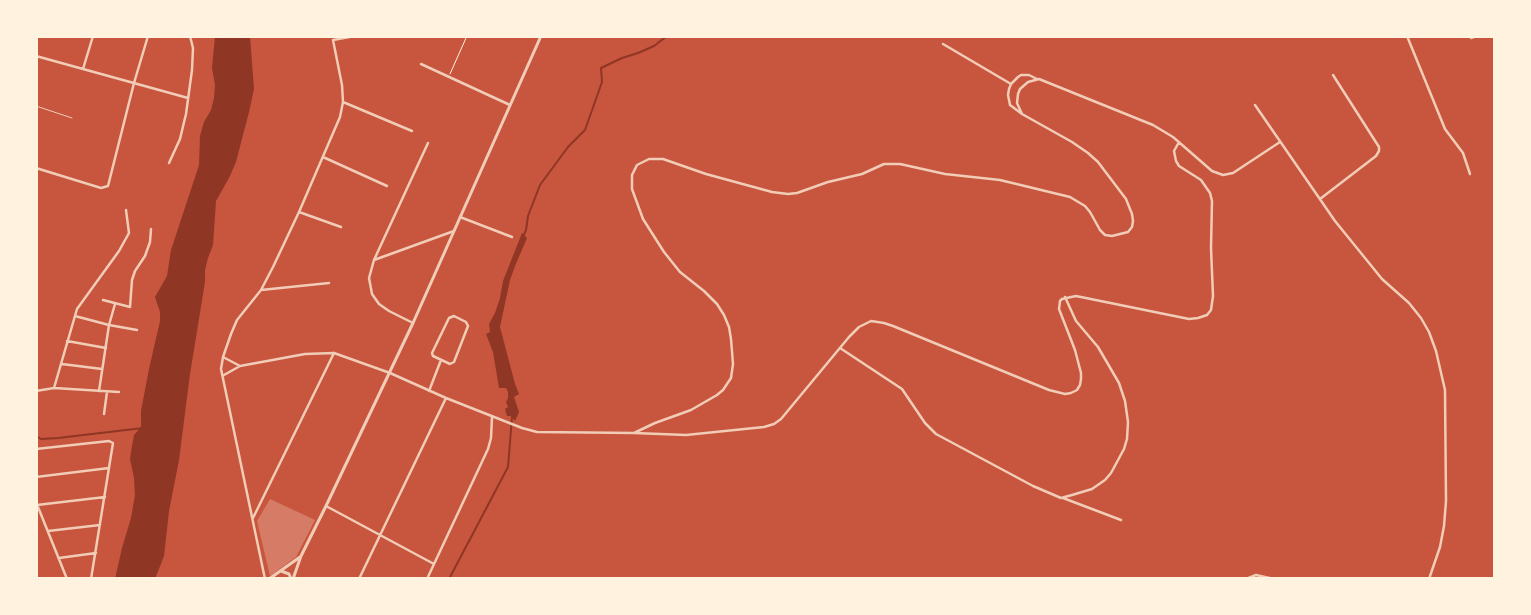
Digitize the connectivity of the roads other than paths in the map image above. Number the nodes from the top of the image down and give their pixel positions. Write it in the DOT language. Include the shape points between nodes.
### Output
graph roads {
  1 [pos="92,36"];
  2 [pos="148,36"];
  3 [pos="190,36"];
  4 [pos="333,36"];
  5 [pos="354,36"];
  6 [pos="541,36"];
  7 [pos="1407,36"];
  8 [pos="1476,36"];
  9 [pos="1471,38"];
  10 [pos="333,40"];
  11 [pos="943,44"];
  12 [pos="36,56"];
  13 [pos="421,64"];
  14 [pos="83,69"];
  15 [pos="1333,75"];
  16 [pos="1038,80"];
  17 [pos="134,83"];
  18 [pos="1011,84"];
  19 [pos="188,98"];
  20 [pos="343,102"];
  21 [pos="510,105"];
  22 [pos="1255,105"];
  23 [pos="36,106"];
  24 [pos="1022,114"];
  25 [pos="72,118"];
  26 [pos="412,131"];
  27 [pos="1179,142"];
  28 [pos="1280,142"];
  29 [pos="428,143"];
  30 [pos="323,157"];
  31 [pos="168,163"];
  32 [pos="36,168"];
  33 [pos="1470,174"];
  34 [pos="387,186"];
  35 [pos="1320,199"];
  36 [pos="126,210"];
  37 [pos="300,212"];
  38 [pos="460,217"];
  39 [pos="341,227"];
  40 [pos="151,229"];
  41 [pos="454,231"];
  42 [pos="512,237"];
  43 [pos="374,260"];
  44 [pos="329,283"];
  45 [pos="260,290"];
  46 [pos="1065,297"];
  47 [pos="103,300"];
  48 [pos="115,304"];
  49 [pos="75,316"];
  50 [pos="413,323"];
  51 [pos="109,326"];
  52 [pos="137,330"];
  53 [pos="67,341"];
  54 [pos="106,348"];
  55 [pos="840,348"];
  56 [pos="334,353"];
  57 [pos="223,357"];
  58 [pos="442,360"];
  59 [pos="62,364"];
  60 [pos="240,366"];
  61 [pos="103,369"];
  62 [pos="390,373"];
  63 [pos="224,375"];
  64 [pos="54,388"];
  65 [pos="36,391"];
  66 [pos="429,391"];
  67 [pos="99,392"];
  68 [pos="107,392"];
  69 [pos="119,392"];
  70 [pos="446,398"];
  71 [pos="104,414"];
  72 [pos="492,417"];
  73 [pos="634,433"];
  74 [pos="36,449"];
  75 [pos="110,468"];
  76 [pos="36,477"];
  77 [pos="105,497"];
  78 [pos="1061,498"];
  79 [pos="37,503"];
  80 [pos="326,506"];
  81 [pos="253,518"];
  82 [pos="1121,520"];
  83 [pos="100,525"];
  84 [pos="48,532"];
  85 [pos="380,535"];
  86 [pos="96,553"];
  87 [pos="301,556"];
  88 [pos="59,558"];
  89 [pos="434,564"];
  90 [pos="281,571"];
  91 [pos="67,579"];
  92 [pos="91,579"];
  93 [pos="265,579"];
  94 [pos="269,579"];
  95 [pos="292,579"];
  96 [pos="359,579"];
  97 [pos="427,579"];
  98 [pos="1246,579"];
  99 [pos="1274,579"];
  100 [pos="1429,579"];
  1 -- 14 [label="street"];
  2 -- 17 [label="street"];
  3 -- 19 [label="street" via="193,48"];
  4 -- 10 [label="lane"];
  5 -- 10 [label="street"];
  6 -- 21 [label="street"];
  7 -- 33 [label="street" via="1445,129 1463,154"];
  8 -- 9 [label="street"];
  10 -- 20 [label="street"];
  11 -- 18 [label="street"];
  12 -- 14 [label="street"];
  13 -- 21 [label="street"];
  14 -- 17 [label="street"];
  15 -- 35 [label="street" via="1379,151"];
  16 -- 18 [label="street" via="1024,75"];
  16 -- 24 [label="street" via="1028,82 1020,89 1017,99"];
  16 -- 27 [label="street" via="1153,125"];
  17 -- 19 [label="street"];
  17 -- 32 [label="street" via="110,184 101,188"];
  18 -- 24 [label="street" via="1008,94 1010,105"];
  19 -- 31 [label="street" via="180,140"];
  20 -- 26 [label="street"];
  20 -- 30 [label="street"];
  21 -- 38 [label="street"];
  22 -- 28 [label="street"];
  23 -- 25 [label="lane"];
  24 -- 73 [label="street" via="1072,142 1098,162 1130,207 1133,221 1128,232 1105,235 1086,206 1070,197 1000,180 944,174 894,163 788,194 706,174 664,159 649,159 637,165 632,176 632,189 643,219 680,272 704,291 724,315 730,333 733,364 731,378 717,395 691,410"];
  27 -- 28 [label="street" via="1212,170 1228,175"];
  27 -- 46 [label="street" via="1174,151 1176,161 1202,180 1212,201 1211,310 1207,315 1189,318 1076,296"];
  28 -- 35 [label="street"];
  29 -- 43 [label="street"];
  30 -- 34 [label="street"];
  30 -- 37 [label="street"];
  35 -- 100 [label="street" via="1382,279 1421,318 1436,351 1445,390 1446,501 1440,547"];
  36 -- 49 [label="street" via="129,233"];
  37 -- 39 [label="street"];
  37 -- 45 [label="street"];
  38 -- 41 [label="street"];
  38 -- 42 [label="street"];
  40 -- 48 [label="street" via="150,242 132,280 130,307"];
  41 -- 43 [label="street"];
  41 -- 50 [label="street"];
  43 -- 50 [label="street" via="369,283 374,299"];
  44 -- 45 [label="street"];
  45 -- 57 [label="street" via="237,320"];
  46 -- 55 [label="street" via="1060,301 1059,309 1075,350 1081,379 1071,393 1049,390 878,321 864,323"];
  46 -- 78 [label="street" via="1076,321 1098,347 1119,382 1128,431 1124,449 1105,480 1092,489"];
  47 -- 48 [label="street"];
  48 -- 51 [label="street"];
  49 -- 51 [label="street"];
  49 -- 53 [label="street"];
  50 -- 62 [label="street"];
  51 -- 52 [label="street"];
  51 -- 54 [label="street"];
  53 -- 54 [label="street"];
  53 -- 59 [label="street"];
  54 -- 61 [label="street"];
  55 -- 73 [label="street" via="774,424 686,435"];
  55 -- 78 [label="street" via="902,389 936,434"];
  56 -- 60 [label="street" via="304,354"];
  56 -- 62 [label="street"];
  56 -- 81 [label="street"];
  57 -- 60 [label="street"];
  57 -- 63 [label="street"];
  58 -- 58 [label="street" via="450,364 454,362 468,328 466,322 454,316 449,318 432,354"];
  58 -- 66 [label="street"];
  59 -- 61 [label="street"];
  59 -- 64 [label="street"];
  60 -- 63 [label="street"];
  61 -- 67 [label="street"];
  62 -- 66 [label="street"];
  62 -- 80 [label="street"];
  63 -- 81 [label="street"];
  64 -- 65 [label="street"];
  64 -- 67 [label="street"];
  66 -- 70 [label="street"];
  67 -- 68 [label="street"];
  68 -- 69 [label="street"];
  68 -- 71 [label="street"];
  70 -- 72 [label="street"];
  70 -- 85 [label="street"];
  72 -- 73 [label="street" via="537,432"];
  72 -- 89 [label="street" via="488,449"];
  74 -- 75 [label="street" via="109,441 113,445"];
  75 -- 76 [label="street"];
  75 -- 77 [label="street"];
  77 -- 79 [label="street"];
  77 -- 83 [label="street"];
  78 -- 82 [label="street"];
  79 -- 84 [label="street"];
  80 -- 85 [label="street"];
  80 -- 87 [label="street"];
  81 -- 93 [label="street"];
  83 -- 84 [label="street"];
  83 -- 86 [label="street"];
  84 -- 88 [label="street"];
  85 -- 89 [label="street"];
  85 -- 96 [label="street"];
  86 -- 88 [label="street"];
  86 -- 92 [label="street"];
  87 -- 90 [label="street"];
  87 -- 95 [label="street"];
  88 -- 91 [label="street"];
  89 -- 97 [label="street"];
  90 -- 94 [label="street"];
  90 -- 95 [label="street"];
  98 -- 99 [label="street" via="1256,575"];
}
